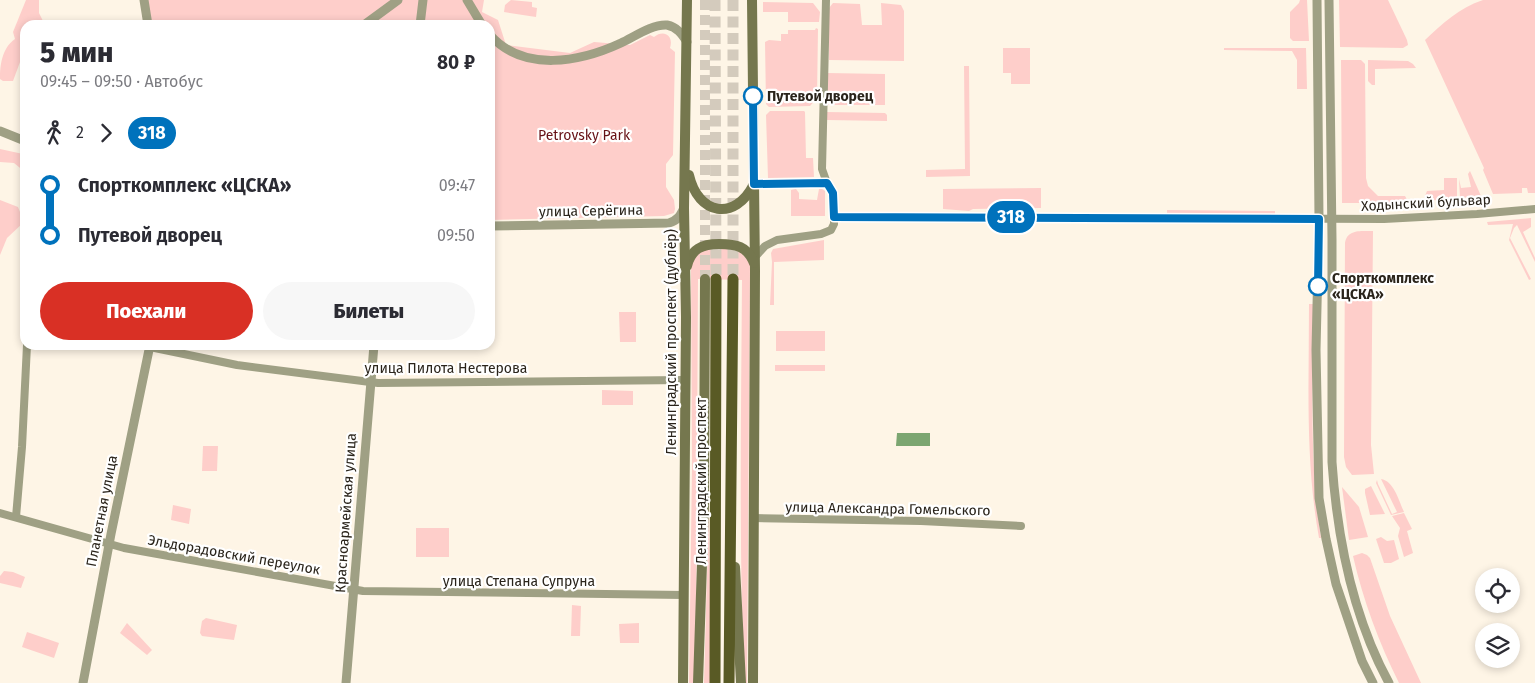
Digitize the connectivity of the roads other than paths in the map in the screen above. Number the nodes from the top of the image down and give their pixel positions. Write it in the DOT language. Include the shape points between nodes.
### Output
graph roads {
  1 [pos="144,0"];
  2 [pos="398,0"];
  3 [pos="423,0"];
  4 [pos="467,0"];
  5 [pos="687,0"];
  6 [pos="752,0"];
  7 [pos="826,0"];
  8 [pos="1317,0"];
  9 [pos="1329,0"];
  10 [pos="147,20"];
  11 [pos="371,20"];
  12 [pos="421,20"];
  13 [pos="479,20"];
  14 [pos="495,40"];
  15 [pos="687,42"];
  16 [pos="0,131"];
  17 [pos="20,140"];
  18 [pos="686,156"];
  19 [pos="827,183"];
  20 [pos="754,184"];
  21 [pos="684,208"];
  22 [pos="1535,209"];
  23 [pos="834,217"];
  24 [pos="1319,219"];
  25 [pos="1332,219"];
  26 [pos="495,226"];
  27 [pos="755,257"];
  28 [pos="755,271"];
  29 [pos="685,272"];
  30 [pos="710,279"];
  31 [pos="733,279"];
  32 [pos="27,350"];
  33 [pos="149,350"];
  34 [pos="169,350"];
  35 [pos="373,350"];
  36 [pos="685,380"];
  37 [pos="370,382"];
  38 [pos="731,505"];
  39 [pos="0,513"];
  40 [pos="16,517"];
  41 [pos="753,518"];
  42 [pos="1021,526"];
  43 [pos="109,544"];
  44 [pos="354,589"];
  45 [pos="684,595"];
  46 [pos="83,683"];
  47 [pos="346,683"];
  48 [pos="683,683"];
  49 [pos="698,683"];
  50 [pos="715,683"];
  51 [pos="729,683"];
  52 [pos="742,683"];
  53 [pos="753,683"];
  54 [pos="1373,683"];
  55 [pos="1389,683"];
  1 -- 10 [label="street"];
  2 -- 11 [label="street"];
  3 -- 12 [label="street"];
  4 -- 13 [label="street"];
  5 -- 15 [label="main road, Ленинградский проспект (дублёр)"];
  6 -- 20 [label="main road"];
  7 -- 19 [label="street" via="822,169"];
  8 -- 24 [label="street"];
  9 -- 25 [label="street"];
  14 -- 15 [label="street" via="504,49 520,56 555,61 598,52 666,25 681,33"];
  15 -- 18 [label="main road, Ленинградский проспект (дублёр)"];
  16 -- 17 [label="street"];
  18 -- 20 [label="main road" via="694,191 708,206 722,209 735,206 745,199"];
  18 -- 21 [label="main road, Ленинградский проспект (дублёр)"];
  19 -- 20 [label="street"];
  19 -- 23 [label="street" via="833,193"];
  20 -- 27 [label="main road"];
  21 -- 26 [label="street, улица Серёгина" via="680,217 669,223"];
  21 -- 29 [label="main road, Ленинградский проспект (дублёр)"];
  22 -- 25 [label="street, Ходынский бульвар" via="1414,218"];
  23 -- 24 [label="street, Ходынский бульвар"];
  23 -- 27 [label="street" via="829,232 777,240 765,246"];
  24 -- 25 [label="street, Ходынский бульвар"];
  24 -- 54 [label="street" via="1316,359 1319,498 1336,584 1362,661"];
  25 -- 55 [label="street" via="1334,492 1340,537 1358,605"];
  27 -- 28 [label="main road"];
  28 -- 29 [label="main road" via="752,257 745,248 734,244 709,244 694,250"];
  28 -- 41 [label="main road"];
  29 -- 36 [label="main road, Ленинградский проспект (дублёр)"];
  30 -- 49 [label="main road"];
  30 -- 50 [label="main road, Ленинградский проспект"];
  31 -- 38 [label="main road, Ленинградский проспект"];
  32 -- 40 [label="street"];
  33 -- 43 [label="street, Планетная улица"];
  34 -- 37 [label="street, улица Пилота Нестерова" via="237,364"];
  35 -- 37 [label="street, Красноармейская улица"];
  36 -- 37 [label="street, улица Пилота Нестерова"];
  36 -- 45 [label="main road, Ленинградский проспект (дублёр)"];
  37 -- 44 [label="street, Красноармейская улица"];
  38 -- 51 [label="main road, Ленинградский проспект"];
  38 -- 52 [label="main road"];
  39 -- 40 [label="street, Эльдорадовский переулок"];
  40 -- 43 [label="street, Эльдорадовский переулок"];
  41 -- 42 [label="street, улица Александра Гомельского"];
  41 -- 53 [label="main road"];
  43 -- 44 [label="street, Эльдорадовский переулок"];
  43 -- 46 [label="street, Планетная улица"];
  44 -- 45 [label="street, улица Степана Супруна" via="414,593"];
  44 -- 47 [label="street, Красноармейская улица"];
  45 -- 48 [label="main road, Ленинградский проспект (дублёр)"];
}
